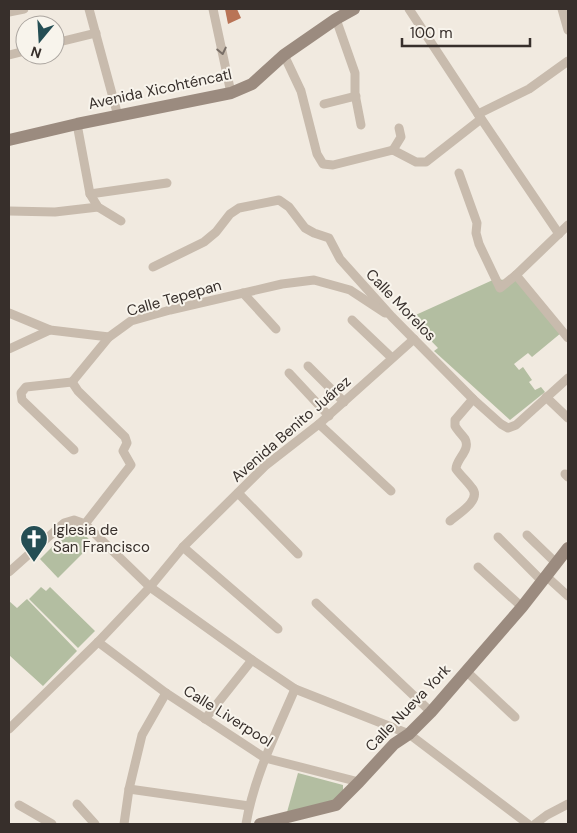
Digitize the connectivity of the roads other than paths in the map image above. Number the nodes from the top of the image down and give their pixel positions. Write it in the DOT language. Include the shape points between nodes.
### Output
graph roads {
  1 [pos="24,9"];
  2 [pos="89,9"];
  3 [pos="213,9"];
  4 [pos="354,9"];
  5 [pos="409,9"];
  6 [pos="565,11"];
  7 [pos="9,12"];
  8 [pos="336,19"];
  9 [pos="568,30"];
  10 [pos="96,33"];
  11 [pos="65,41"];
  12 [pos="284,55"];
  13 [pos="568,61"];
  14 [pos="231,93"];
  15 [pos="356,96"];
  16 [pos="324,104"];
  17 [pos="118,116"];
  18 [pos="479,117"];
  19 [pos="77,124"];
  20 [pos="361,124"];
  21 [pos="399,128"];
  22 [pos="9,140"];
  23 [pos="393,150"];
  24 [pos="459,173"];
  25 [pos="167,183"];
  26 [pos="90,194"];
  27 [pos="98,207"];
  28 [pos="9,211"];
  29 [pos="121,222"];
  30 [pos="568,225"];
  31 [pos="559,234"];
  32 [pos="153,267"];
  33 [pos="516,275"];
  34 [pos="243,293"];
  35 [pos="9,313"];
  36 [pos="392,317"];
  37 [pos="352,320"];
  38 [pos="276,329"];
  39 [pos="50,330"];
  40 [pos="109,337"];
  41 [pos="568,338"];
  42 [pos="414,339"];
  43 [pos="9,349"];
  44 [pos="392,358"];
  45 [pos="308,366"];
  46 [pos="288,373"];
  47 [pos="568,378"];
  48 [pos="72,382"];
  49 [pos="546,397"];
  50 [pos="473,399"];
  51 [pos="344,402"];
  52 [pos="329,416"];
  53 [pos="568,418"];
  54 [pos="319,424"];
  55 [pos="74,450"];
  56 [pos="391,491"];
  57 [pos="238,493"];
  58 [pos="450,521"];
  59 [pos="85,524"];
  60 [pos="527,535"];
  61 [pos="498,537"];
  62 [pos="183,547"];
  63 [pos="568,548"];
  64 [pos="298,554"];
  65 [pos="556,563"];
  66 [pos="478,567"];
  67 [pos="9,572"];
  68 [pos="544,579"];
  69 [pos="150,587"];
  70 [pos="568,596"];
  71 [pos="316,604"];
  72 [pos="522,607"];
  73 [pos="278,630"];
  74 [pos="98,642"];
  75 [pos="252,660"];
  76 [pos="466,671"];
  77 [pos="295,689"];
  78 [pos="166,693"];
  79 [pos="431,712"];
  80 [pos="515,716"];
  81 [pos="205,719"];
  82 [pos="9,729"];
  83 [pos="409,734"];
  84 [pos="265,758"];
  85 [pos="360,782"];
  86 [pos="129,789"];
  87 [pos="19,804"];
  88 [pos="77,804"];
  89 [pos="568,804"];
  90 [pos="249,806"];
  91 [pos="278,822"];
  92 [pos="52,824"];
  93 [pos="94,824"];
  94 [pos="124,824"];
  95 [pos="246,824"];
  96 [pos="260,824"];
  97 [pos="528,824"];
  98 [pos="536,824"];
  1 -- 7 [label="street"];
  2 -- 10 [label="street"];
  3 -- 14 [label="street, one-way"];
  4 -- 8 [label="street, Avenida Xicohténcatl"];
  5 -- 18 [label="street"];
  6 -- 9 [label="street"];
  8 -- 12 [label="street, Avenida Xicohténcatl"];
  8 -- 15 [label="street" via="355,73"];
  10 -- 11 [label="street"];
  10 -- 17 [label="street"];
  12 -- 14 [label="street, Avenida Xicohténcatl" via="252,84"];
  12 -- 23 [label="street" via="300,91 317,154 323,164 333,166"];
  13 -- 18 [label="street" via="529,89"];
  14 -- 17 [label="street, Avenida Xicohténcatl"];
  15 -- 16 [label="street"];
  15 -- 20 [label="street"];
  17 -- 19 [label="street, Avenida Xicohténcatl"];
  18 -- 23 [label="street" via="426,162 416,162"];
  18 -- 31 [label="street"];
  19 -- 22 [label="street, Avenida Xicohténcatl"];
  19 -- 26 [label="street"];
  21 -- 23 [label="street" via="401,137"];
  24 -- 33 [label="street" via="477,223 479,244 500,288"];
  25 -- 26 [label="street"];
  26 -- 27 [label="street"];
  27 -- 28 [label="street" via="54,212"];
  27 -- 29 [label="street"];
  30 -- 31 [label="street"];
  31 -- 33 [label="street"];
  32 -- 36 [label="street, Calle Morelos" via="204,242 239,208 279,200 289,207 305,228 329,238 340,259"];
  33 -- 41 [label="street"];
  34 -- 36 [label="street, Calle Tepepan" via="314,280 350,290"];
  34 -- 38 [label="street"];
  34 -- 40 [label="street, Calle Tepepan" via="131,321"];
  35 -- 39 [label="street"];
  36 -- 42 [label="street, Calle Morelos"];
  37 -- 44 [label="street"];
  39 -- 40 [label="street"];
  39 -- 43 [label="street"];
  40 -- 48 [label="street, Calle Tepepan"];
  42 -- 44 [label="street, Avenida Benito Juárez"];
  42 -- 50 [label="street, Calle Morelos"];
  44 -- 51 [label="street, Avenida Benito Juárez"];
  45 -- 51 [label="street"];
  46 -- 52 [label="street"];
  47 -- 49 [label="street"];
  48 -- 55 [label="street" via="26,387 21,394 22,400"];
  48 -- 59 [label="street" via="125,438 127,443 123,451 131,465"];
  49 -- 50 [label="street, Calle Morelos" via="516,425 508,428"];
  49 -- 53 [label="street"];
  50 -- 58 [label="street" via="455,420 455,426 467,446 456,469 476,494 474,500"];
  51 -- 52 [label="street, Avenida Benito Juárez"];
  52 -- 54 [label="street, Avenida Benito Juárez"];
  54 -- 56 [label="street"];
  54 -- 57 [label="street, Avenida Benito Juárez" via="265,466"];
  57 -- 62 [label="street, Avenida Benito Juárez"];
  57 -- 64 [label="street"];
  59 -- 67 [label="street" via="74,520 64,523"];
  59 -- 69 [label="street"];
  60 -- 65 [label="street"];
  61 -- 68 [label="street"];
  62 -- 69 [label="street, Avenida Benito Juárez"];
  62 -- 73 [label="street"];
  63 -- 65 [label="street, Calle Nueva York"];
  65 -- 68 [label="street, Calle Nueva York"];
  66 -- 72 [label="street"];
  68 -- 70 [label="street"];
  68 -- 72 [label="street, Calle Nueva York"];
  69 -- 74 [label="street, Avenida Benito Juárez"];
  69 -- 75 [label="street"];
  71 -- 79 [label="street"];
  72 -- 76 [label="street, Calle Nueva York"];
  74 -- 78 [label="street, Calle Liverpool"];
  74 -- 82 [label="street, Avenida Benito Juárez"];
  75 -- 77 [label="street"];
  75 -- 81 [label="street"];
  76 -- 79 [label="street, Calle Nueva York"];
  76 -- 80 [label="street"];
  77 -- 83 [label="street"];
  77 -- 84 [label="street"];
  78 -- 81 [label="street, Calle Liverpool"];
  78 -- 86 [label="street" via="142,735"];
  79 -- 83 [label="street, Calle Nueva York"];
  81 -- 84 [label="street, Calle Liverpool"];
  83 -- 85 [label="street, Calle Nueva York" via="394,744"];
  83 -- 97 [label="street"];
  84 -- 85 [label="street, Calle Liverpool"];
  84 -- 90 [label="street"];
  85 -- 91 [label="street, Calle Nueva York" via="336,805"];
  86 -- 90 [label="street"];
  86 -- 94 [label="street"];
  87 -- 92 [label="street"];
  88 -- 93 [label="street"];
  89 -- 98 [label="street"];
  90 -- 95 [label="street"];
  91 -- 96 [label="street, Calle Nueva York"];
}
